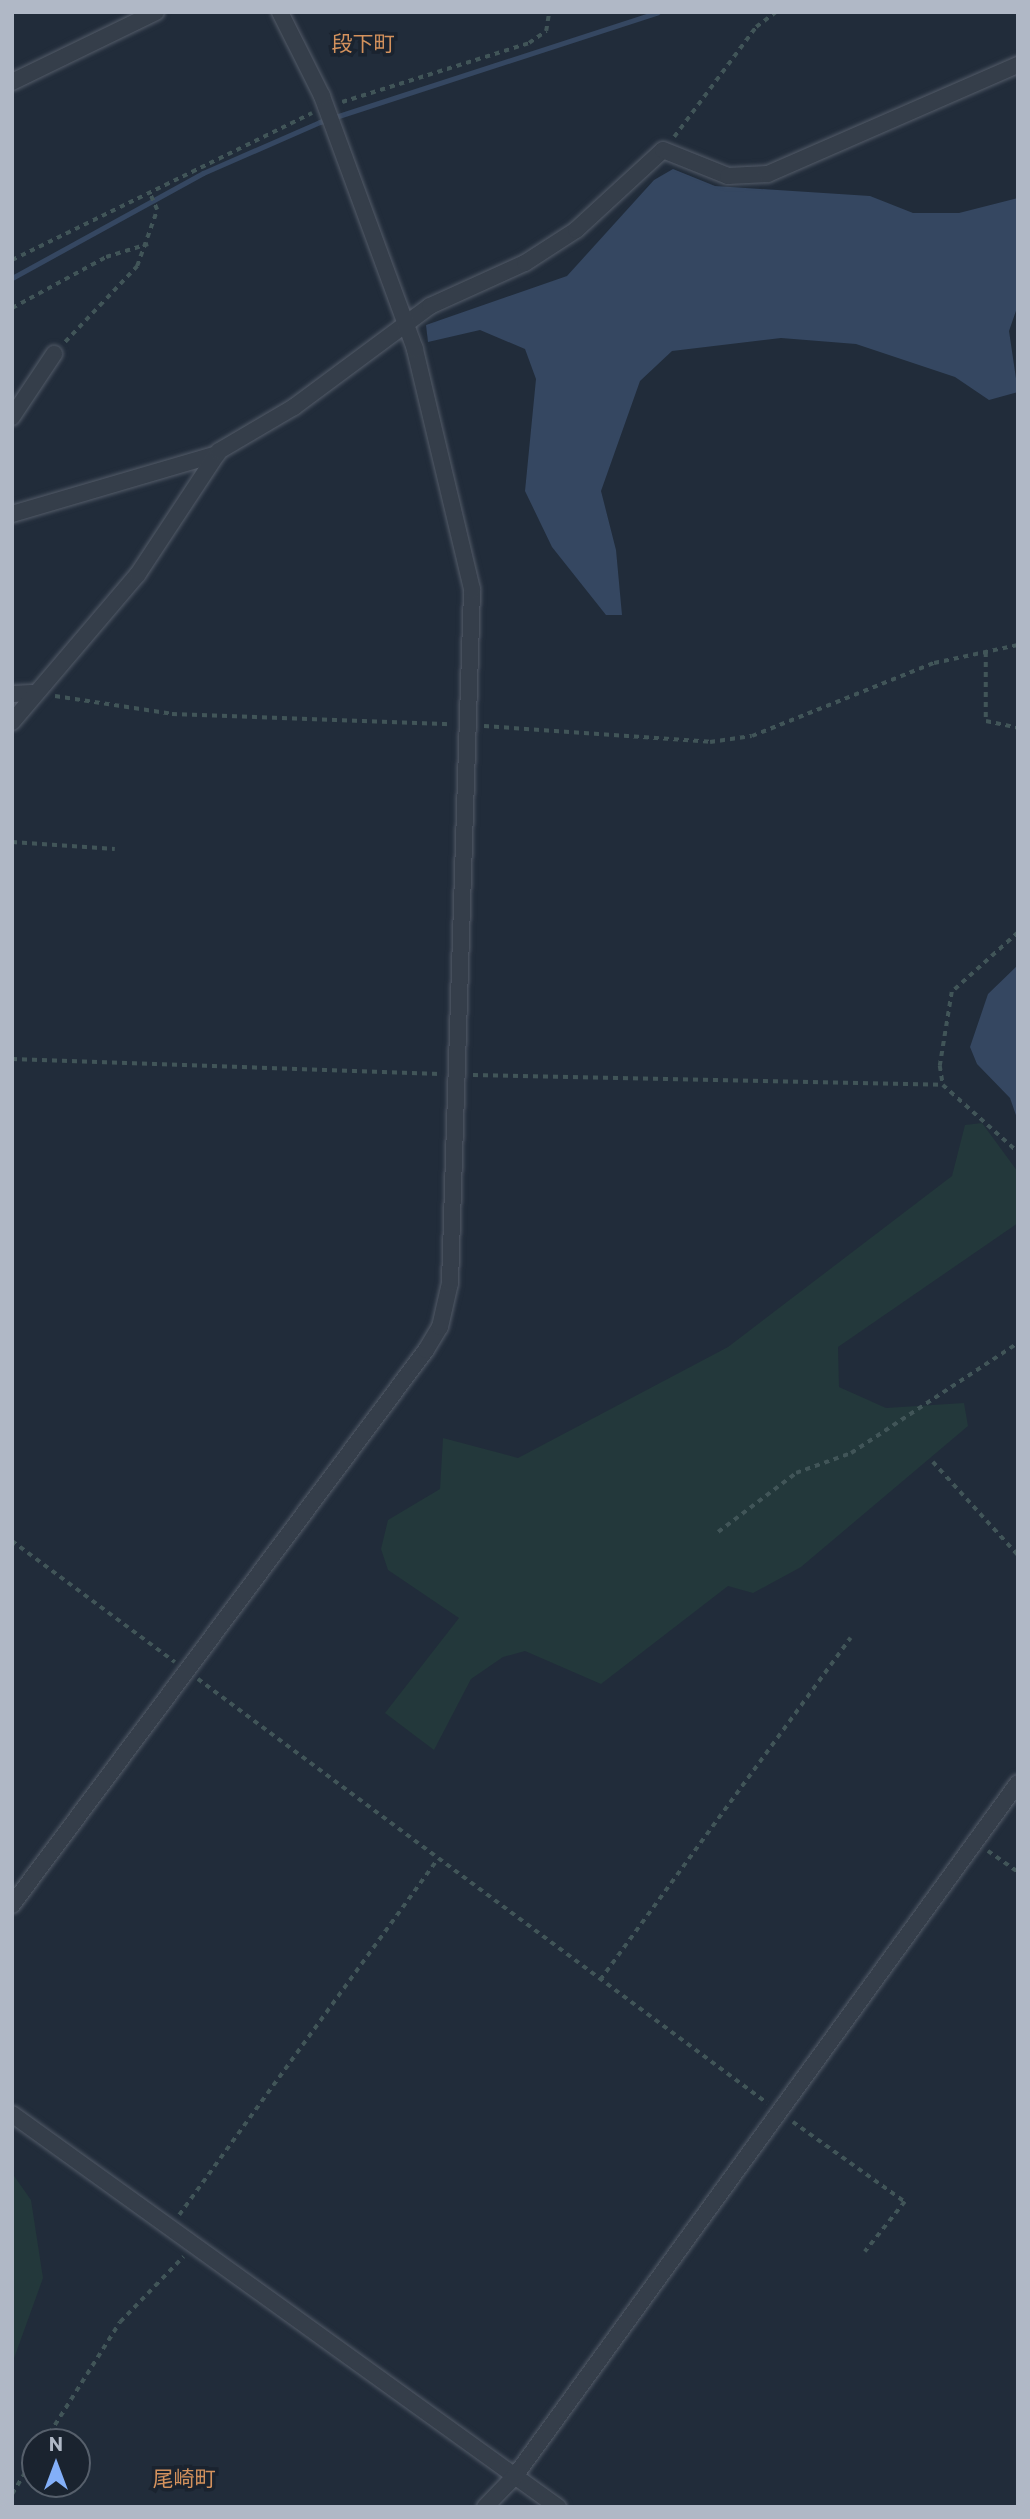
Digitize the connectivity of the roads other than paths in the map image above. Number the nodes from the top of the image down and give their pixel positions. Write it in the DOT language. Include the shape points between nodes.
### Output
graph roads {
  1 [pos="156,12"];
  2 [pos="280,12"];
  3 [pos="1018,65"];
  4 [pos="12,82"];
  5 [pos="406,327"];
  6 [pos="54,354"];
  7 [pos="12,417"];
  8 [pos="217,454"];
  9 [pos="12,514"];
  10 [pos="32,693"];
  11 [pos="12,694"];
  12 [pos="12,722"];
  13 [pos="1018,1783"];
  14 [pos="12,1905"];
  15 [pos="12,2114"];
  16 [pos="515,2476"];
  17 [pos="485,2507"];
  18 [pos="558,2507"];
  1 -- 4 [label="street"];
  2 -- 5 [label="street" via="327,107"];
  3 -- 5 [label="street" via="768,174 728,176 663,150 576,230 525,263 430,306"];
  5 -- 8 [label="street"];
  5 -- 14 [label="street" via="472,589 464,725 450,1283 440,1327"];
  6 -- 7 [label="street"];
  8 -- 9 [label="street"];
  8 -- 10 [label="street" via="138,574"];
  10 -- 11 [label="street"];
  10 -- 12 [label="street"];
  13 -- 16 [label="street"];
  15 -- 16 [label="street"];
  16 -- 17 [label="street"];
  16 -- 18 [label="street"];
}
